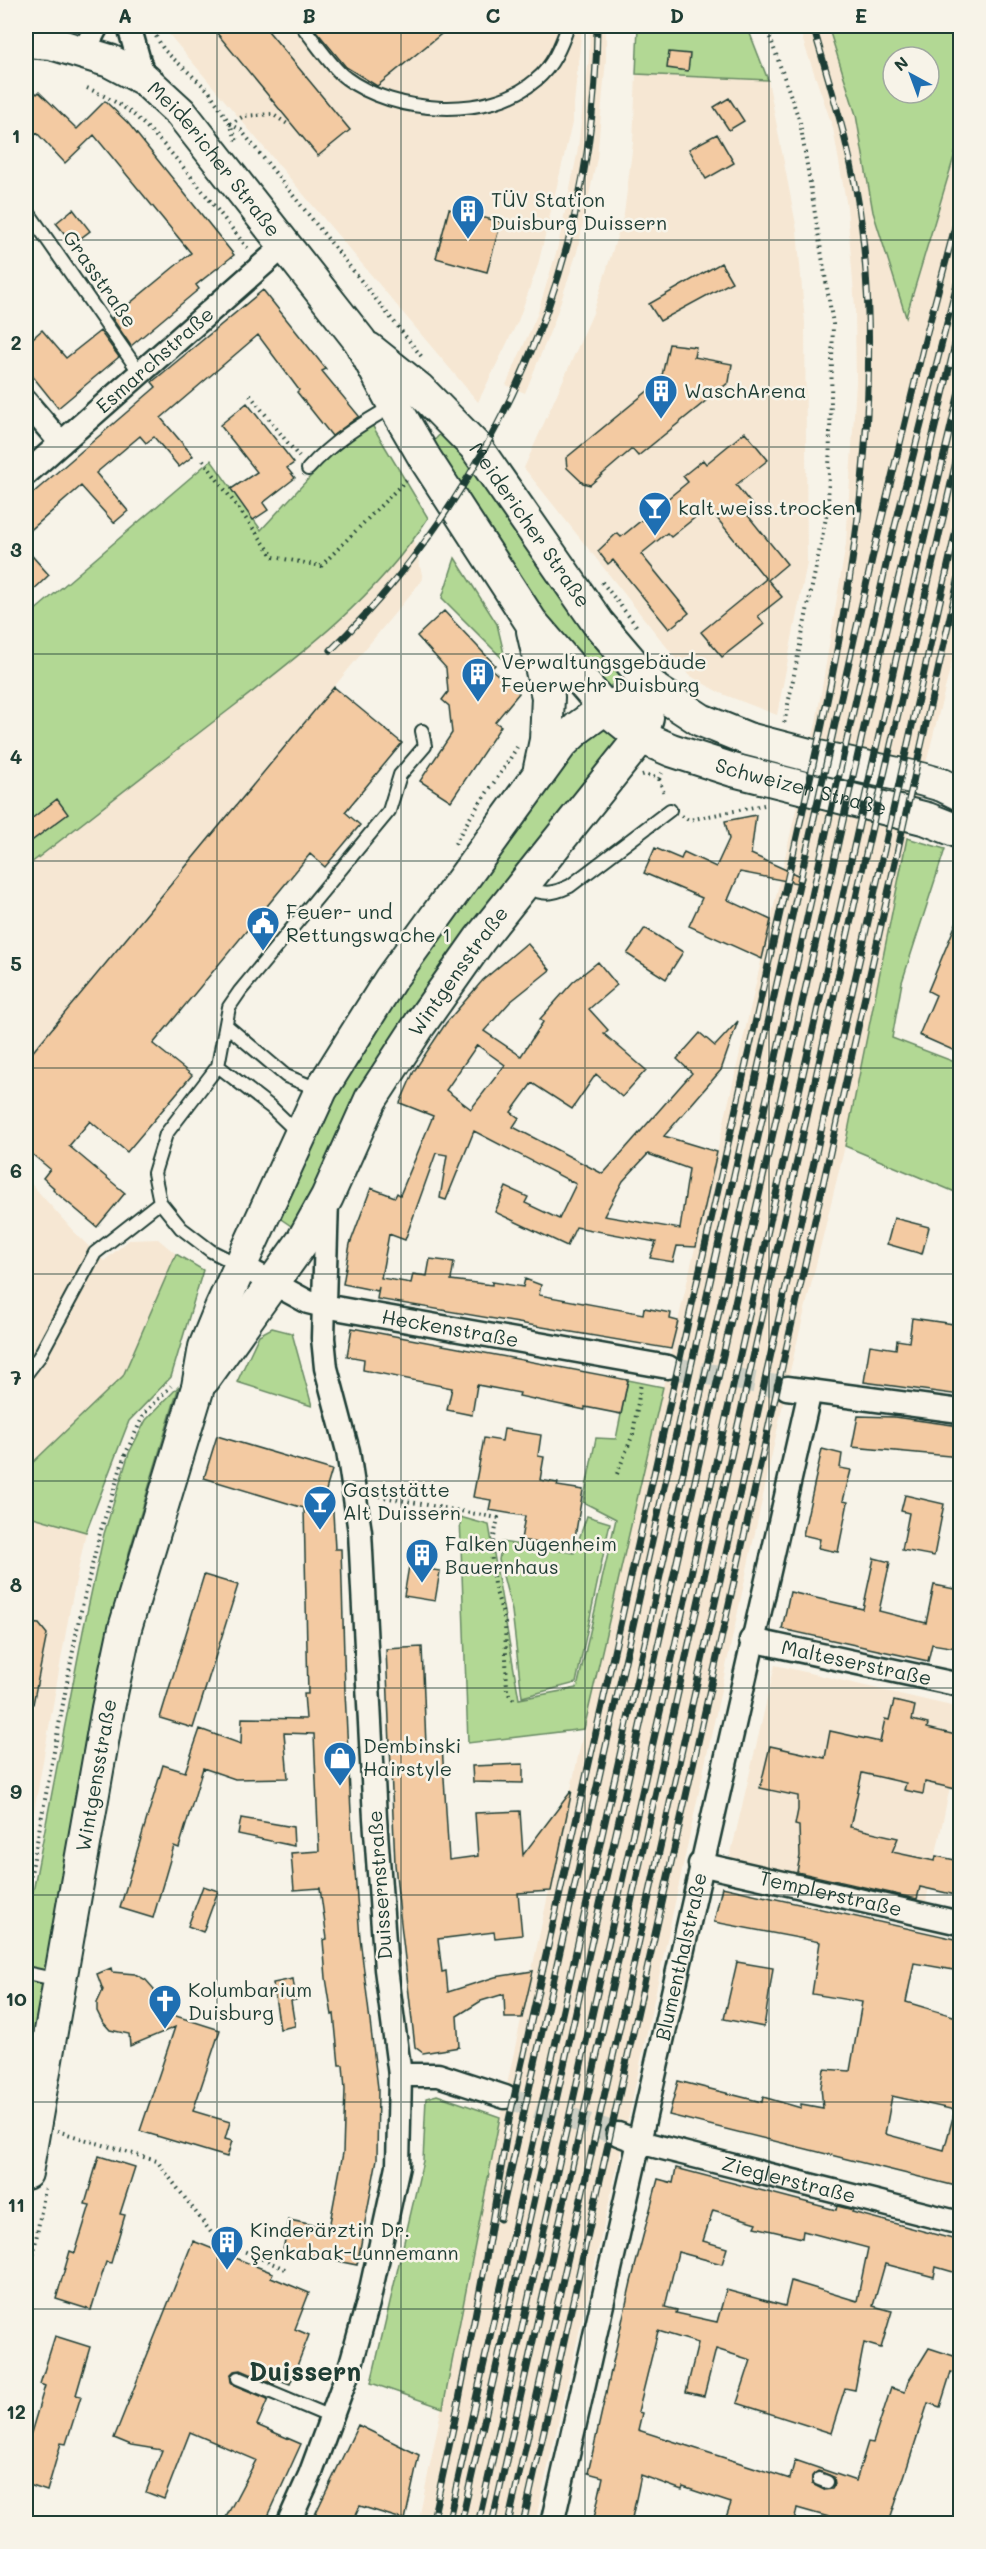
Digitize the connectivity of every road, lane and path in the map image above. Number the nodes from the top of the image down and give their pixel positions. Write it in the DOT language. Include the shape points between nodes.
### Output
graph roads {
  1 [pos="129,26"];
  2 [pos="150,26"];
  3 [pos="302,26"];
  4 [pos="568,26"];
  5 [pos="766,26"];
  6 [pos="46,37"];
  7 [pos="90,39"];
  8 [pos="144,79"];
  9 [pos="87,87"];
  10 [pos="230,124"];
  11 [pos="289,125"];
  12 [pos="26,209"];
  13 [pos="285,245"];
  14 [pos="262,265"];
  15 [pos="422,358"];
  16 [pos="140,373"];
  17 [pos="250,395"];
  18 [pos="406,397"];
  19 [pos="26,402"];
  20 [pos="61,443"];
  21 [pos="203,460"];
  22 [pos="426,460"];
  23 [pos="308,469"];
  24 [pos="26,474"];
  25 [pos="531,622"];
  26 [pos="655,690"];
  27 [pos="605,708"];
  28 [pos="691,714"];
  29 [pos="422,731"];
  30 [pos="641,737"];
  31 [pos="520,742"];
  32 [pos="778,748"];
  33 [pos="540,771"];
  34 [pos="659,779"];
  35 [pos="960,797"];
  36 [pos="771,803"];
  37 [pos="670,810"];
  38 [pos="927,819"];
  39 [pos="960,832"];
  40 [pos="453,850"];
  41 [pos="523,886"];
  42 [pos="227,1026"];
  43 [pos="218,1066"];
  44 [pos="321,1090"];
  45 [pos="300,1135"];
  46 [pos="327,1197"];
  47 [pos="160,1202"];
  48 [pos="254,1275"];
  49 [pos="324,1306"];
  50 [pos="235,1315"];
  51 [pos="221,1357"];
  52 [pos="644,1362"];
  53 [pos="668,1367"];
  54 [pos="26,1374"];
  55 [pos="186,1384"];
  56 [pos="787,1388"];
  57 [pos="810,1391"];
  58 [pos="960,1411"];
  59 [pos="617,1474"];
  60 [pos="355,1491"];
  61 [pos="751,1640"];
  62 [pos="960,1685"];
  63 [pos="516,1702"];
  64 [pos="700,1864"];
  65 [pos="26,1898"];
  66 [pos="960,1923"];
  67 [pos="26,1973"];
  68 [pos="60,1980"];
  69 [pos="400,2075"];
  70 [pos="505,2097"];
  71 [pos="58,2121"];
  72 [pos="618,2134"];
  73 [pos="639,2142"];
  74 [pos="36,2175"];
  75 [pos="960,2223"];
  76 [pos="285,2269"];
  77 [pos="26,2296"];
  78 [pos="238,2378"];
  79 [pos="331,2417"];
  80 [pos="288,2523"];
  81 [pos="552,2523"];
  1 -- 8 [label="street"];
  2 -- 10 [label="path" via="164,50 209,92"];
  3 -- 4 [label="lane" via="345,78 379,96 423,106 472,107 501,100 536,80 558,53"];
  5 -- 32 [label="path" via="800,122 833,324 828,508"];
  6 -- 7 [label="main road, Meidericher Straße"];
  7 -- 8 [label="main road, Meidericher Straße" via="110,61"];
  8 -- 13 [label="main road, Meidericher Straße" via="182,113"];
  9 -- 14 [label="path" via="133,114"];
  10 -- 11 [label="path" via="244,116 272,114"];
  10 -- 15 [label="path" via="242,130"];
  12 -- 16 [label="lane, Grasstraße"];
  13 -- 14 [label="street, Esmarchstraße"];
  13 -- 18 [label="main road, Meidericher Straße"];
  14 -- 16 [label="street, Esmarchstraße"];
  16 -- 20 [label="street, Esmarchstraße"];
  17 -- 23 [label="path"];
  18 -- 22 [label="main road, Meidericher Straße"];
  18 -- 23 [label="lane" via="362,423"];
  18 -- 26 [label="main road, Meidericher Straße" via="475,446 598,623"];
  19 -- 20 [label="street"];
  20 -- 24 [label="street, Esmarchstraße"];
  21 -- 22 [label="path" via="274,557 321,566"];
  22 -- 25 [label="main road, Meidericher Straße"];
  25 -- 27 [label="main road, Meidericher Straße"];
  25 -- 33 [label="main road, Wintgensstraße" via="548,697"];
  26 -- 27 [label="main road, Wintgensstraße"];
  26 -- 28 [label="main road, Meidericher Straße"];
  26 -- 30 [label="main road, Wintgensstraße"];
  27 -- 30 [label="main road, Meidericher Straße"];
  27 -- 33 [label="main road, Wintgensstraße" via="573,733"];
  28 -- 32 [label="main road, Schweizer Straße"];
  29 -- 42 [label="lane" via="425,746 400,775 389,811 240,991 230,1008"];
  30 -- 38 [label="main road, Schweizer Straße" via="733,770"];
  30 -- 41 [label="main road, Wintgensstraße"];
  31 -- 40 [label="path"];
  32 -- 35 [label="main road, Schweizer Straße" via="942,785"];
  33 -- 44 [label="main road, Wintgensstraße" via="390,980"];
  34 -- 37 [label="path"];
  35 -- 38 [label="street" via="947,810"];
  36 -- 37 [label="path" via="689,820"];
  37 -- 41 [label="lane" via="570,886 555,893"];
  38 -- 39 [label="main road, Schweizer Straße"];
  41 -- 46 [label="main road, Wintgensstraße" via="480,939 371,1099"];
  42 -- 43 [label="lane"];
  42 -- 44 [label="lane" via="286,1076"];
  43 -- 45 [label="lane"];
  43 -- 47 [label="lane" via="166,1134 154,1173"];
  44 -- 45 [label="main road, Wintgensstraße"];
  45 -- 48 [label="main road, Wintgensstraße"];
  46 -- 48 [label="main road, Wintgensstraße"];
  46 -- 49 [label="street, Duissernstraße"];
  47 -- 48 [label="lane" via="181,1228 211,1251"];
  47 -- 54 [label="lane" via="95,1253"];
  48 -- 49 [label="street, Heckenstraße"];
  48 -- 51 [label="main road, Wintgensstraße"];
  48 -- 55 [label="main road, Wintgensstraße" via="205,1347"];
  49 -- 52 [label="street, Heckenstraße"];
  49 -- 60 [label="street, Duissernstraße" via="326,1368"];
  50 -- 51 [label="lane"];
  51 -- 55 [label="main road, Wintgensstraße"];
  52 -- 53 [label="street, Heckenstraße"];
  52 -- 59 [label="path" via="633,1434"];
  55 -- 65 [label="path" via="144,1414 125,1455 100,1533"];
  55 -- 68 [label="main road, Wintgensstraße" via="108,1708"];
  56 -- 57 [label="street"];
  57 -- 58 [label="street"];
  57 -- 61 [label="street, Blumenthalstraße"];
  60 -- 63 [label="path" via="498,1518 491,1551 494,1585 505,1621 507,1692"];
  60 -- 69 [label="street, Duissernstraße" via="383,1934"];
  61 -- 62 [label="street, Malteserstraße"];
  61 -- 64 [label="street, Blumenthalstraße"];
  64 -- 66 [label="street, Templerstraße"];
  64 -- 73 [label="street, Blumenthalstraße"];
  67 -- 68 [label="lane"];
  68 -- 74 [label="main road, Wintgensstraße"];
  69 -- 70 [label="street" via="438,2074"];
  69 -- 79 [label="street, Duissernstraße" via="398,2166 368,2303"];
  71 -- 76 [label="path" via="56,2131 157,2161 216,2239"];
  72 -- 73 [label="street, Zieglerstraße"];
  73 -- 75 [label="street, Zieglerstraße"];
  73 -- 81 [label="street, Blumenthalstraße"];
  74 -- 77 [label="path"];
  78 -- 79 [label="lane"];
  79 -- 80 [label="street, Duissernstraße"];
}
